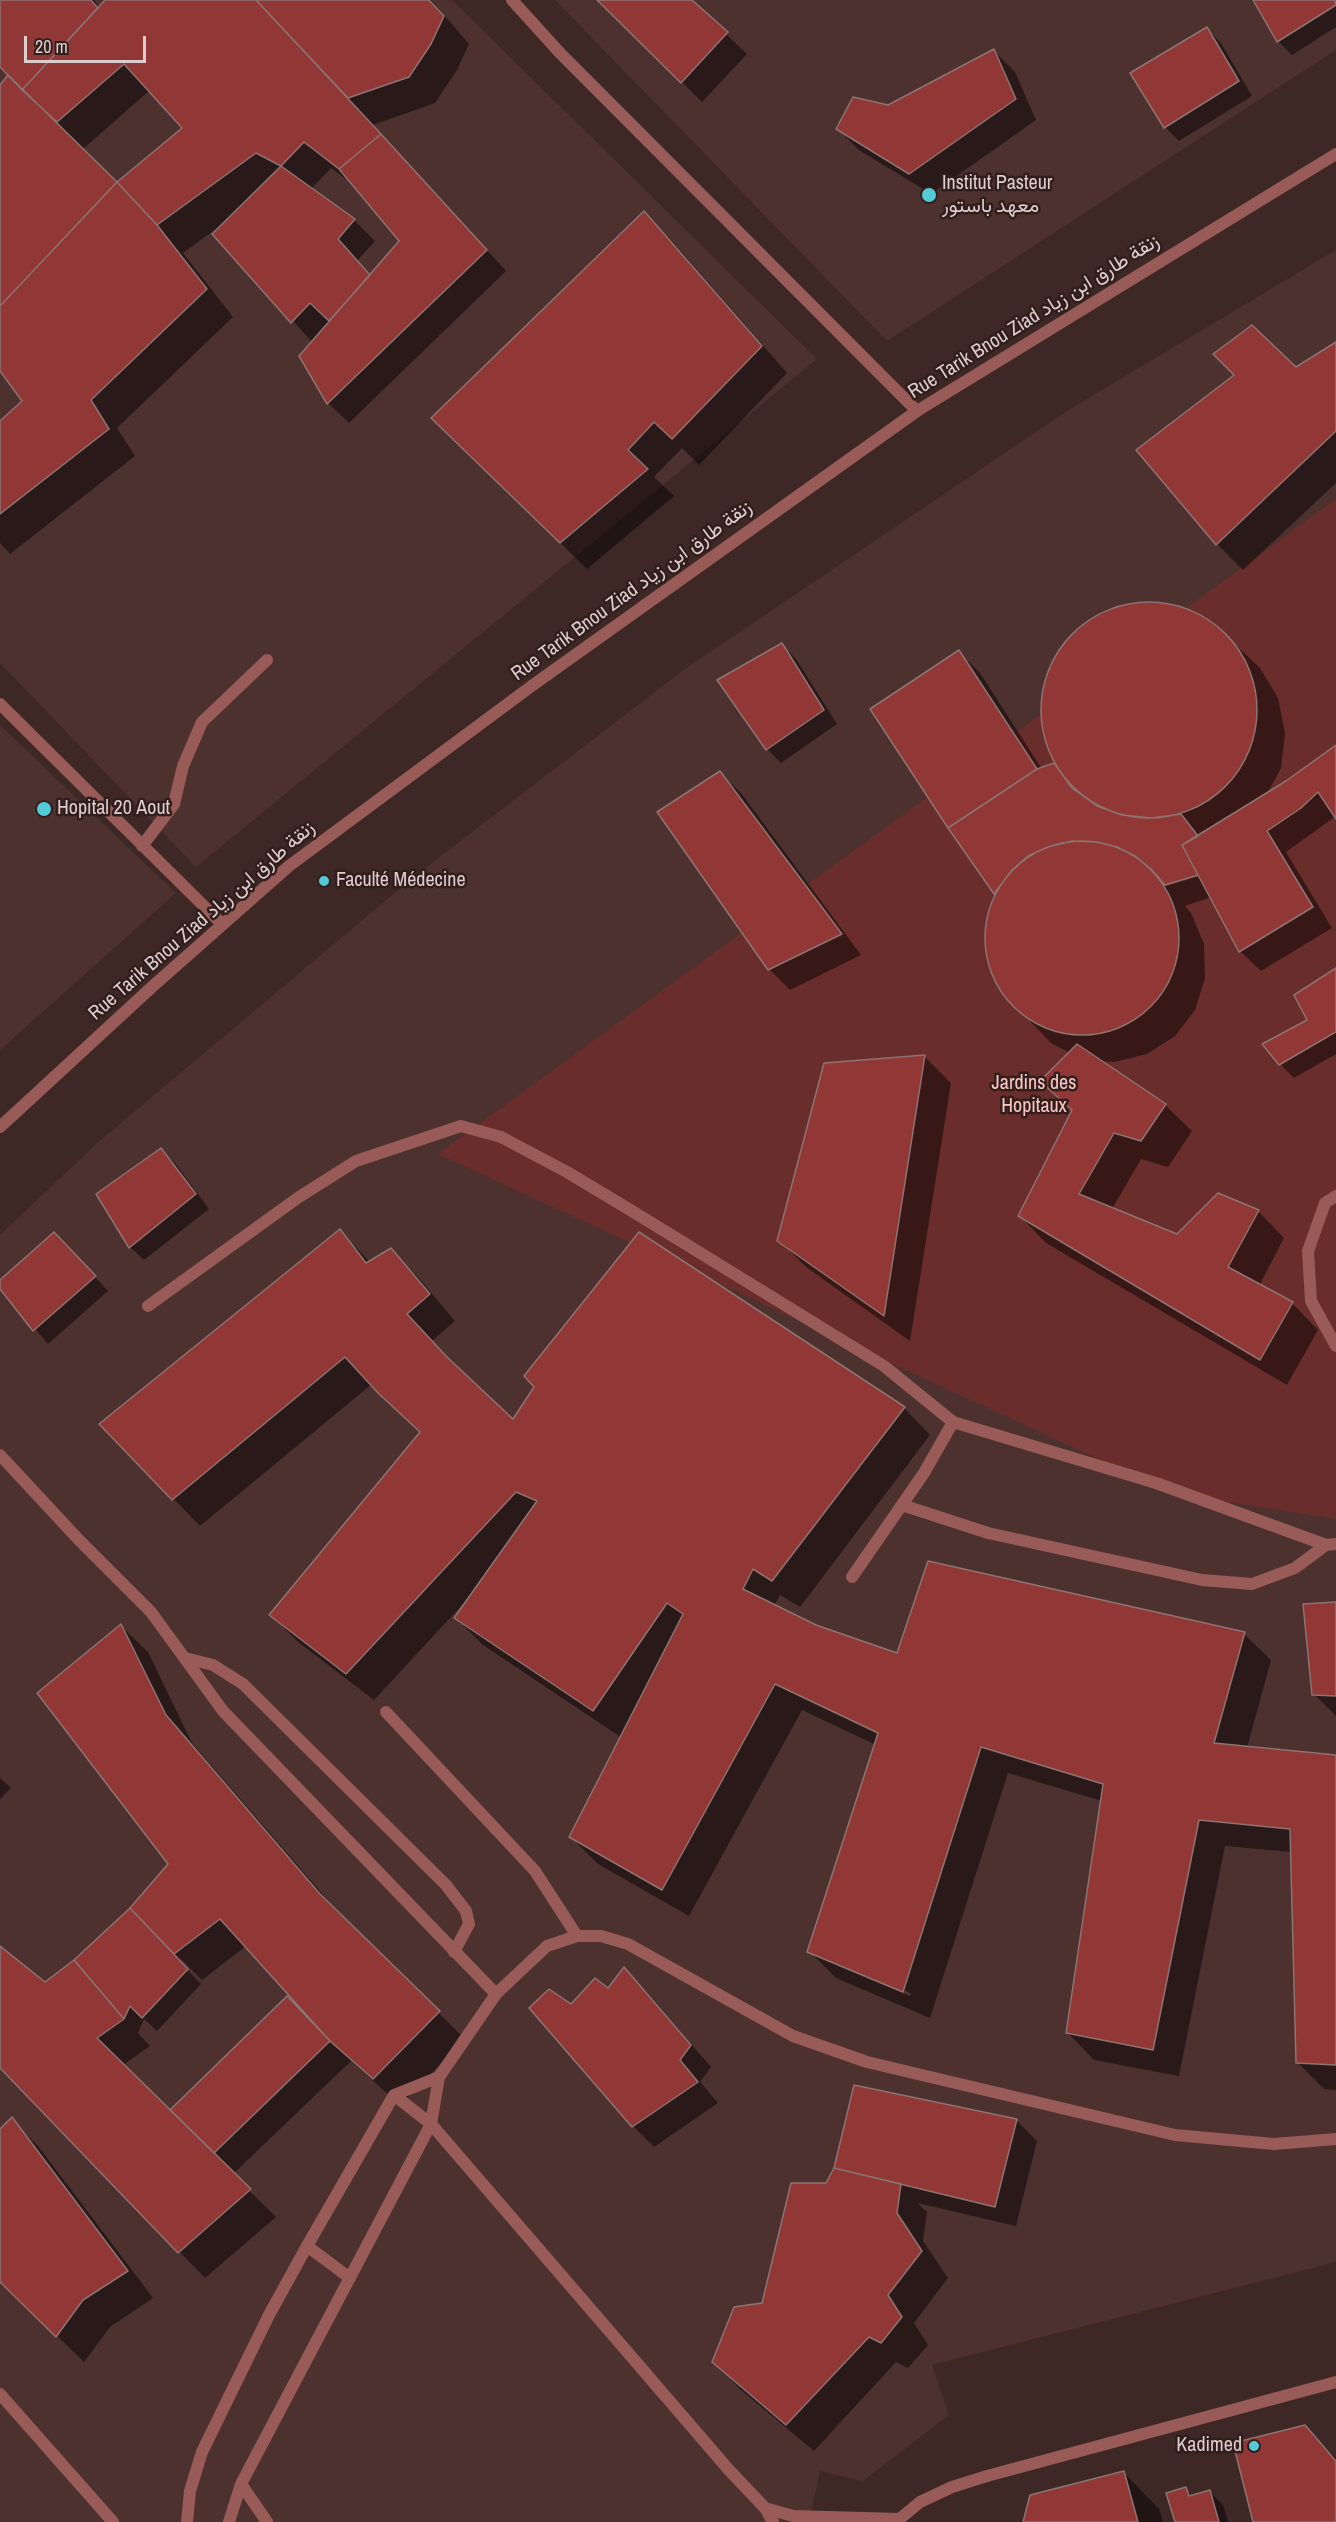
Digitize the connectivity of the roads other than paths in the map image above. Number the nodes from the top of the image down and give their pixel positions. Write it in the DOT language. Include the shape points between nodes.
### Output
graph roads {
  1 [pos="512,0"];
  2 [pos="1336,154"];
  3 [pos="917,411"];
  4 [pos="267,660"];
  5 [pos="0,705"];
  6 [pos="142,846"];
  7 [pos="222,924"];
  8 [pos="0,1127"];
  9 [pos="1336,1196"];
  10 [pos="147,1306"];
  11 [pos="1336,1346"];
  12 [pos="954,1422"];
  13 [pos="0,1455"];
  14 [pos="902,1505"];
  15 [pos="1331,1544"];
  16 [pos="852,1577"];
  17 [pos="185,1658"];
  18 [pos="386,1712"];
  19 [pos="577,1936"];
  20 [pos="454,1952"];
  21 [pos="496,1994"];
  22 [pos="439,2077"];
  23 [pos="394,2095"];
  24 [pos="431,2124"];
  25 [pos="1336,2139"];
  26 [pos="308,2247"];
  27 [pos="350,2278"];
  28 [pos="1331,2383"];
  29 [pos="0,2394"];
  30 [pos="1336,2396"];
  31 [pos="241,2484"];
  32 [pos="765,2508"];
  33 [pos="900,2521"];
  34 [pos="113,2522"];
  35 [pos="186,2522"];
  36 [pos="229,2522"];
  37 [pos="267,2522"];
  38 [pos="773,2522"];
  1 -- 3 [label="street" via="560,53"];
  2 -- 3 [label="street, Rue Tarik Bnou Ziad زنقة طارق ابن زياد"];
  3 -- 7 [label="street, Rue Tarik Bnou Ziad زنقة طارق ابن زياد" via="533,685 289,866"];
  4 -- 6 [label="street" via="202,722 183,766 174,804"];
  5 -- 6 [label="street"];
  6 -- 7 [label="street"];
  7 -- 8 [label="street, Rue Tarik Bnou Ziad زنقة طارق ابن زياد"];
  9 -- 11 [label="street" via="1325,1203 1308,1251 1311,1301"];
  10 -- 12 [label="street" via="356,1161 461,1126 501,1137 604,1194 884,1366"];
  12 -- 14 [label="street"];
  12 -- 15 [label="street" via="1156,1483"];
  13 -- 17 [label="street" via="151,1612"];
  14 -- 15 [label="street" via="988,1533 1202,1580 1252,1584 1295,1568"];
  14 -- 16 [label="street"];
  17 -- 20 [label="street" via="223,1711"];
  17 -- 20 [label="street" via="213,1665 243,1684 446,1885 466,1911 469,1924"];
  18 -- 19 [label="street" via="535,1871"];
  19 -- 21 [label="street" via="547,1946"];
  19 -- 25 [label="street" via="601,1936 628,1944 793,2036 867,2062 1175,2135 1274,2144"];
  20 -- 21 [label="street"];
  21 -- 22 [label="street"];
  22 -- 23 [label="street"];
  22 -- 24 [label="street"];
  23 -- 24 [label="street"];
  23 -- 26 [label="street"];
  24 -- 27 [label="street"];
  24 -- 32 [label="street"];
  26 -- 27 [label="street"];
  26 -- 35 [label="street" via="269,2315 202,2452 190,2491"];
  27 -- 31 [label="street"];
  28 -- 30 [label="street"];
  28 -- 33 [label="street" via="952,2487 920,2502"];
  29 -- 34 [label="street"];
  31 -- 36 [label="street"];
  31 -- 37 [label="street"];
  32 -- 33 [label="street" via="793,2516"];
  32 -- 38 [label="street"];
}
